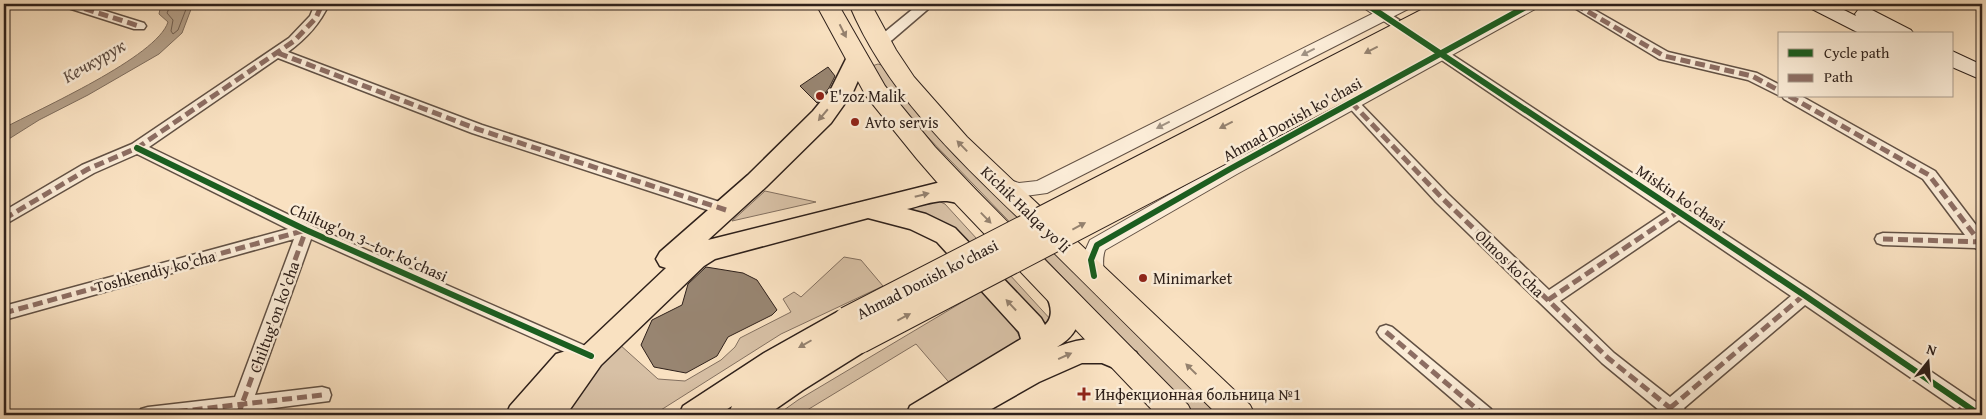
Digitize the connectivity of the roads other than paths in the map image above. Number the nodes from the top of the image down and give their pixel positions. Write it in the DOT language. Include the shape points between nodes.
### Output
graph roads {
  1 [pos="70,4"];
  2 [pos="322,4"];
  3 [pos="827,4"];
  4 [pos="860,4"];
  5 [pos="927,4"];
  6 [pos="1366,4"];
  7 [pos="1404,4"];
  8 [pos="1461,4"];
  9 [pos="1502,4"];
  10 [pos="1531,4"];
  11 [pos="1575,4"];
  12 [pos="1817,4"];
  13 [pos="1844,4"];
  14 [pos="1382,15"];
  15 [pos="139,26"];
  16 [pos="1873,32"];
  17 [pos="1900,32"];
  18 [pos="882,46"];
  19 [pos="278,53"];
  20 [pos="1441,53"];
  21 [pos="857,58"];
  22 [pos="1954,59"];
  23 [pos="1954,72"];
  24 [pos="1982,74"];
  25 [pos="1982,86"];
  26 [pos="1778,90"];
  27 [pos="1793,98"];
  28 [pos="1351,102"];
  29 [pos="138,148"];
  30 [pos="998,183"];
  31 [pos="966,196"];
  32 [pos="726,210"];
  33 [pos="863,210"];
  34 [pos="1678,212"];
  35 [pos="4,218"];
  36 [pos="306,230"];
  37 [pos="1883,239"];
  38 [pos="1982,243"];
  39 [pos="667,262"];
  40 [pos="1094,276"];
  41 [pos="1060,294"];
  42 [pos="1804,295"];
  43 [pos="1548,300"];
  44 [pos="4,313"];
  45 [pos="854,330"];
  46 [pos="1386,332"];
  47 [pos="1038,345"];
  48 [pos="584,353"];
  49 [pos="1126,361"];
  50 [pos="1020,376"];
  51 [pos="322,395"];
  52 [pos="240,410"];
  53 [pos="1674,412"];
  54 [pos="1966,412"];
  55 [pos="148,415"];
  56 [pos="521,415"];
  57 [pos="550,415"];
  58 [pos="694,415"];
  59 [pos="743,415"];
  60 [pos="921,415"];
  61 [pos="956,415"];
  62 [pos="1177,415"];
  63 [pos="1239,415"];
  64 [pos="1484,415"];
  1 -- 15 [label="street"];
  2 -- 19 [label="street" via="306,30"];
  3 -- 21 [label="highway, Kichik Halqa yo'li, one-way"];
  4 -- 18 [label="highway, Kichik Halqa yo'li"];
  5 -- 18 [label="street"];
  6 -- 14 [label="street, Miskin ko'chasi"];
  7 -- 14 [label="street"];
  8 -- 45 [label="main road, Ahmad Donish ko'chasi, one-way, bridge"];
  45 -- 9 [label="main road, Ahmad Donish ko'chasi, one-way, bridge"];
  10 -- 20 [label="street, Ahmad Donish ko'chasi"];
  11 -- 26 [label="street" via="1664,56 1752,76"];
  12 -- 16 [label="main road"];
  13 -- 17 [label="main road"];
  14 -- 20 [label="street, Miskin ko'chasi"];
  14 -- 30 [label="street, one-way" via="1040,188 1018,190"];
  18 -- 21 [label="highway"];
  30 -- 18 [label="highway, Kichik Halqa yo'li, one-way" via="905,83"];
  19 -- 29 [label="street"];
  19 -- 32 [label="street" via="477,129"];
  20 -- 28 [label="street, Ahmad Donish ko'chasi"];
  20 -- 34 [label="street, Miskin ko'chasi"];
  21 -- 31 [label="highway, Kichik Halqa yo'li" via="875,90"];
  21 -- 32 [label="main road, one-way" via="841,92 822,117"];
  22 -- 24 [label="main road"];
  23 -- 25 [label="main road"];
  27 -- 38 [label="street" via="1929,175"];
  28 -- 40 [label="street, Ahmad Donish ko'chasi" via="1097,245 1091,260"];
  28 -- 43 [label="street, Olmos ko'cha" via="1442,198"];
  29 -- 35 [label="street" via="88,169"];
  29 -- 36 [label="street, Chiltug'on 3--tor koʻchasi"];
  30 -- 40 [label="highway, Kichik Halqa yo'li"];
  33 -- 31 [label="main road, one-way" via="937,192"];
  31 -- 41 [label="highway, Kichik Halqa yo'li, one-way"];
  32 -- 39 [label="main road"];
  33 -- 39 [label="main road" via="832,212 715,240"];
  47 -- 33 [label="main road, one-way" via="1031,326 946,235 917,221 886,212"];
  33 -- 48 [label="main road" via="707,251"];
  34 -- 42 [label="street, Miskin ko'chasi"];
  34 -- 43 [label="street"];
  36 -- 44 [label="street, Toshkendiy ko'cha"];
  36 -- 48 [label="street, Chiltug'on 3--tor koʻchasi"];
  36 -- 52 [label="street, Chiltug'on ko'cha"];
  37 -- 38 [label="street"];
  39 -- 48 [label="main road"];
  63 -- 40 [label="highway, Kichik Halqa yo'li, one-way"];
  41 -- 47 [label="main road" via="1065,310 1063,325"];
  41 -- 49 [label="highway, Kichik Halqa yo'li"];
  42 -- 53 [label="street"];
  42 -- 54 [label="street, Miskin ko'chasi"];
  43 -- 53 [label="street, Olmos ko'cha" via="1608,358"];
  45 -- 58 [label="main road, Ahmad Donish ko'chasi, one-way" via="774,362"];
  45 -- 59 [label="main road, Ahmad Donish ko'chasi" via="792,382"];
  46 -- 64 [label="street"];
  47 -- 50 [label="main road"];
  47 -- 60 [label="main road"];
  48 -- 56 [label="main road"];
  48 -- 57 [label="main road"];
  50 -- 49 [label="main road, one-way" via="1081,350 1108,352"];
  49 -- 62 [label="highway, Kichik Halqa yo'li"];
  50 -- 61 [label="main road"];
  51 -- 52 [label="street"];
  52 -- 55 [label="street"];
}
